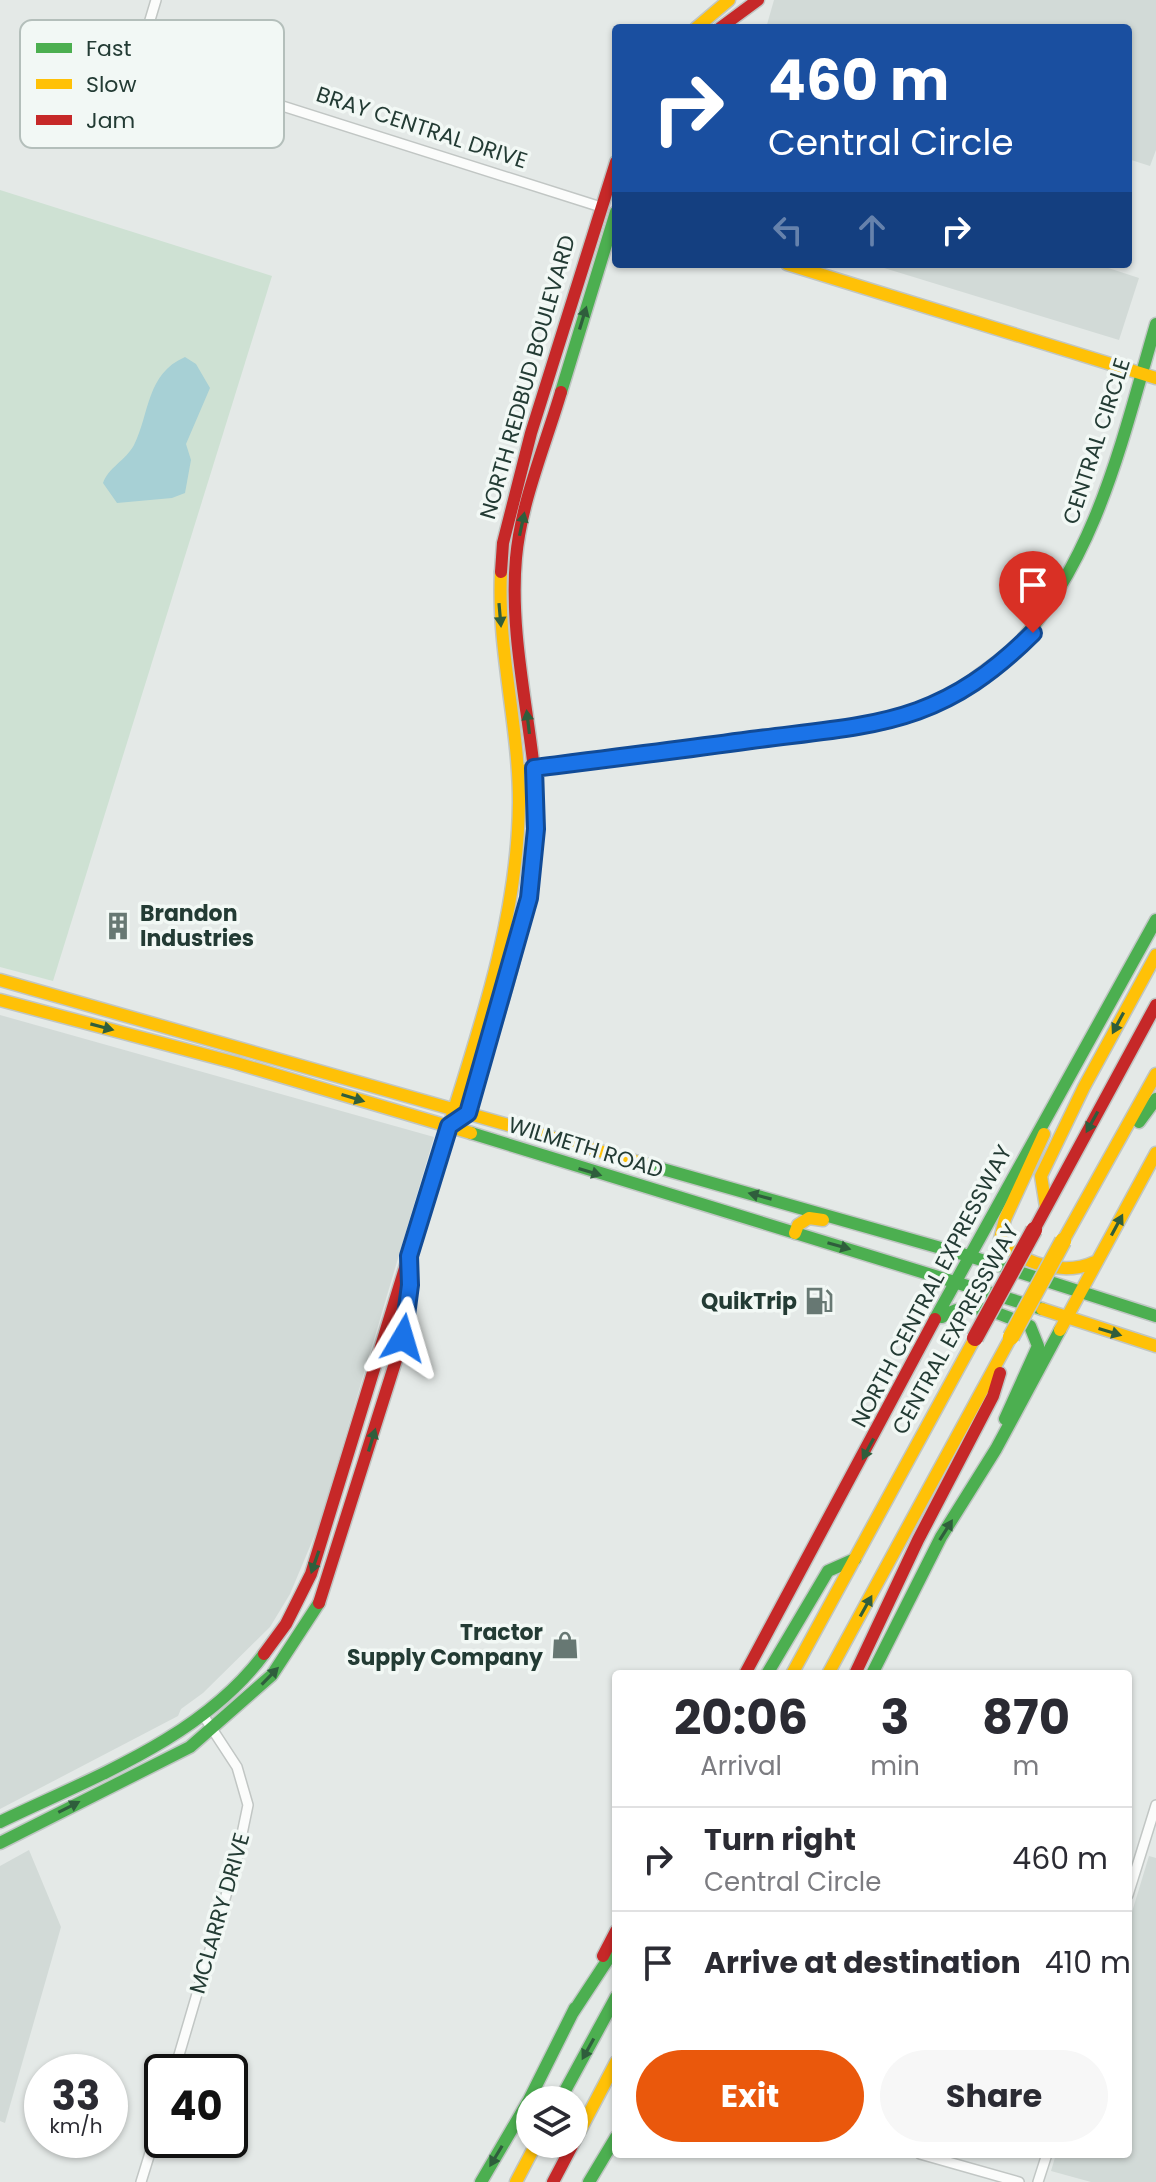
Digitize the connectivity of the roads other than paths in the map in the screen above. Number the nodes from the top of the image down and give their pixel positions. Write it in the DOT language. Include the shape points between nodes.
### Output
graph roads {
  1 [pos="156,0"];
  2 [pos="729,0"];
  3 [pos="758,0"];
  4 [pos="150,20"];
  5 [pos="701,24"];
  6 [pos="725,24"];
  7 [pos="284,106"];
  8 [pos="611,210"];
  9 [pos="800,268"];
  10 [pos="1156,324"];
  11 [pos="1148,376"];
  12 [pos="508,564"];
  13 [pos="534,768"];
  14 [pos="517,771"];
  15 [pos="1156,920"];
  16 [pos="1156,955"];
  17 [pos="0,980"];
  18 [pos="0,1000"];
  19 [pos="1156,1005"];
  20 [pos="77,1012"];
  21 [pos="1156,1074"];
  22 [pos="1156,1099"];
  23 [pos="1055,1105"];
  24 [pos="461,1112"];
  25 [pos="449,1126"];
  26 [pos="1156,1153"];
  27 [pos="1110,1158"];
  28 [pos="648,1165"];
  29 [pos="641,1188"];
  30 [pos="1046,1207"];
  31 [pos="795,1233"];
  32 [pos="908,1239"];
  33 [pos="969,1256"];
  34 [pos="1099,1259"];
  35 [pos="956,1281"];
  36 [pos="1079,1293"];
  37 [pos="1156,1316"];
  38 [pos="1064,1318"];
  39 [pos="936,1322"];
  40 [pos="1011,1337"];
  41 [pos="1156,1346"];
  42 [pos="996,1449"];
  43 [pos="855,1559"];
  44 [pos="747,1670"];
  45 [pos="769,1670"];
  46 [pos="794,1670"];
  47 [pos="830,1670"];
  48 [pos="857,1670"];
  49 [pos="874,1670"];
  50 [pos="208,1722"];
  51 [pos="1156,1805"];
  52 [pos="0,1822"];
  53 [pos="0,1843"];
  54 [pos="1132,1882"];
  55 [pos="612,1939"];
  56 [pos="612,1953"];
  57 [pos="612,2004"];
  58 [pos="572,2014"];
  59 [pos="179,2054"];
  60 [pos="612,2070"];
  61 [pos="568,2086"];
  62 [pos="588,2115"];
  63 [pos="612,2144"];
  64 [pos="612,2154"];
  65 [pos="148,2158"];
  66 [pos="529,2158"];
  67 [pos="565,2158"];
  68 [pos="934,2158"];
  69 [pos="1046,2158"];
  70 [pos="141,2182"];
  71 [pos="481,2182"];
  72 [pos="516,2182"];
  73 [pos="553,2182"];
  74 [pos="589,2182"];
  75 [pos="597,2182"];
  76 [pos="1019,2182"];
  77 [pos="1038,2182"];
  1 -- 4 [label="street"];
  2 -- 5 [label="main road"];
  3 -- 6 [label="main road"];
  7 -- 8 [label="street, BRAY CENTRAL DRIVE"];
  8 -- 12 [label="main road, NORTH REDBUD BOULEVARD" via="558,373"];
  9 -- 11 [label="main road"];
  10 -- 11 [label="main road, CENTRAL CIRCLE"];
  11 -- 13 [label="main road, CENTRAL CIRCLE" via="1070,580 1033,633 986,675 933,706 884,723"];
  13 -- 12 [label="main road, NORTH REDBUD BOULEVARD, one-way"];
  12 -- 14 [label="main road, NORTH REDBUD BOULEVARD, one-way" via="499,611"];
  13 -- 14 [label="main road, CENTRAL CIRCLE"];
  13 -- 24 [label="main road, NORTH REDBUD BOULEVARD" via="534,862 524,920"];
  14 -- 24 [label="main road, NORTH REDBUD BOULEVARD" via="518,842 511,900"];
  15 -- 23 [label="main road, NORTH CENTRAL EXPRESSWAY"];
  16 -- 30 [label="main road, one-way" via="1041,1176"];
  17 -- 20 [label="main road, WILMETH ROAD"];
  18 -- 20 [label="main road, WILMETH ROAD"];
  19 -- 30 [label="main road, CENTRAL EXPRESSWAY, one-way"];
  20 -- 24 [label="main road, WILMETH ROAD"];
  20 -- 25 [label="main road, WILMETH ROAD, one-way"];
  21 -- 27 [label="main road"];
  22 -- 27 [label="main road"];
  23 -- 33 [label="main road, NORTH CENTRAL EXPRESSWAY"];
  23 -- 34 [label="main road" via="1033,1165 1002,1222 1000,1239 1062,1272 1079,1271"];
  24 -- 25 [label="main road"];
  24 -- 28 [label="main road, WILMETH ROAD"];
  25 -- 29 [label="main road, WILMETH ROAD, one-way"];
  25 -- 50 [label="main road" via="303,1593 275,1643"];
  34 -- 26 [label="main road, one-way"];
  27 -- 40 [label="main road, bridge"];
  28 -- 29 [label="main road"];
  32 -- 28 [label="main road, WILMETH ROAD, one-way"];
  29 -- 31 [label="main road, WILMETH ROAD"];
  30 -- 43 [label="main road, CENTRAL EXPRESSWAY, bridge"];
  31 -- 32 [label="main road" via="809,1218"];
  31 -- 35 [label="main road, WILMETH ROAD, one-way"];
  32 -- 33 [label="main road, WILMETH ROAD"];
  33 -- 35 [label="main road, NORTH CENTRAL EXPRESSWAY"];
  33 -- 36 [label="main road, WILMETH ROAD"];
  34 -- 36 [label="main road"];
  35 -- 38 [label="main road, WILMETH ROAD"];
  35 -- 39 [label="main road, NORTH CENTRAL EXPRESSWAY"];
  36 -- 37 [label="main road, WILMETH ROAD"];
  36 -- 38 [label="main road"];
  38 -- 41 [label="main road, WILMETH ROAD, one-way"];
  38 -- 42 [label="main road"];
  39 -- 42 [label="main road" via="965,1305 1030,1326 1035,1333 1038,1346 1010,1402"];
  39 -- 44 [label="main road, NORTH CENTRAL EXPRESSWAY, one-way"];
  47 -- 40 [label="main road, one-way"];
  40 -- 48 [label="main road" via="993,1396"];
  49 -- 42 [label="main road, one-way" via="941,1537"];
  43 -- 45 [label="main road" via="828,1571"];
  43 -- 46 [label="main road, CENTRAL EXPRESSWAY"];
  50 -- 52 [label="main road"];
  53 -- 50 [label="main road, one-way" via="177,1754"];
  50 -- 59 [label="street, MCLARRY DRIVE" via="237,1767 248,1805"];
  51 -- 54 [label="street"];
  55 -- 58 [label="main road"];
  56 -- 58 [label="main road"];
  57 -- 61 [label="main road, one-way"];
  58 -- 71 [label="main road, one-way"];
  60 -- 62 [label="main road"];
  63 -- 74 [label="main road"];
  64 -- 75 [label="main road"];
  65 -- 70 [label="street"];
  66 -- 72 [label="main road"];
  67 -- 73 [label="main road"];
  68 -- 76 [label="street"];
  69 -- 77 [label="street"];
}
